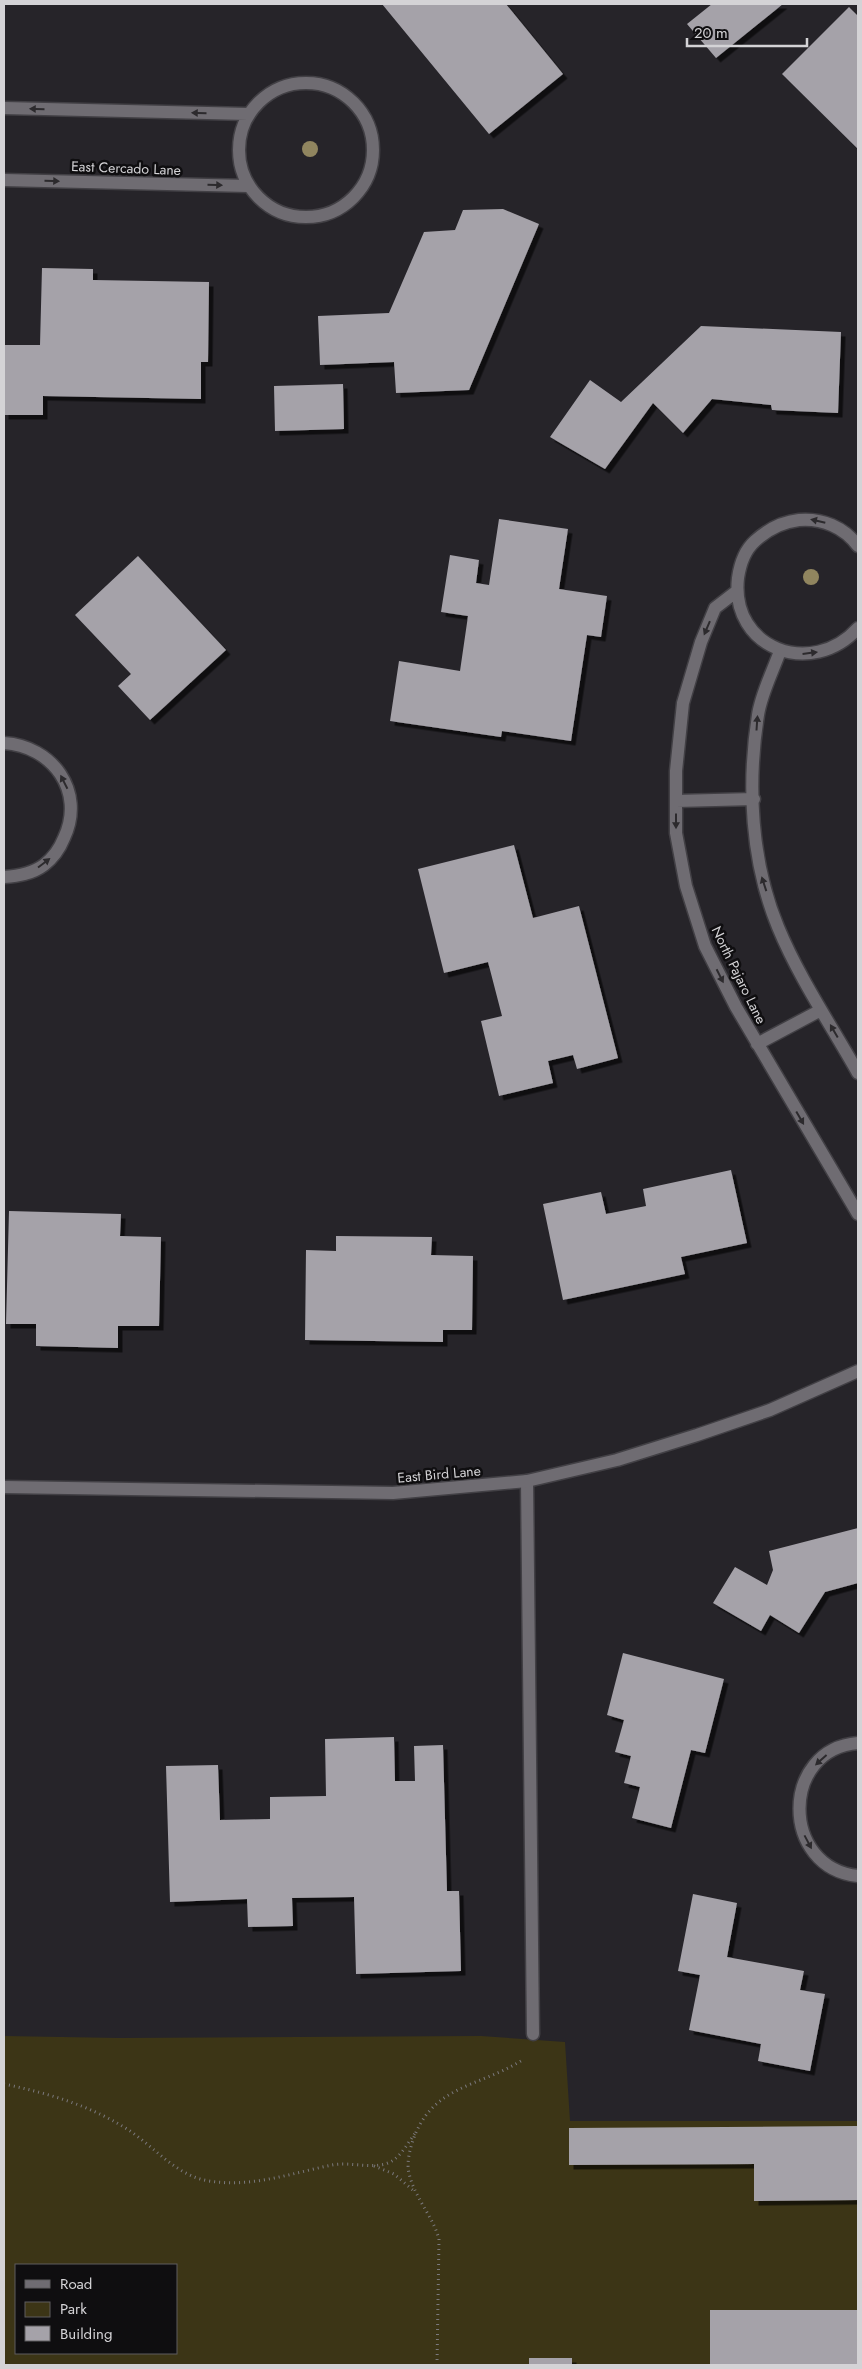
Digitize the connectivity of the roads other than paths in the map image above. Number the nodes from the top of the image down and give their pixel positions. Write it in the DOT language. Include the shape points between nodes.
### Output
graph roads {
  1 [pos="4,108"];
  2 [pos="248,114"];
  3 [pos="4,180"];
  4 [pos="248,186"];
  5 [pos="858,546"];
  6 [pos="736,591"];
  7 [pos="858,628"];
  8 [pos="780,651"];
  9 [pos="4,743"];
  10 [pos="754,799"];
  11 [pos="676,801"];
  12 [pos="4,877"];
  13 [pos="822,1010"];
  14 [pos="757,1044"];
  15 [pos="858,1073"];
  16 [pos="858,1214"];
  17 [pos="858,1370"];
  18 [pos="527,1480"];
  19 [pos="4,1487"];
  20 [pos="858,1742"];
  21 [pos="858,1876"];
  22 [pos="533,2034"];
  2 -- 1 [label="street, one-way"];
  2 -- 4 [label="street" via="238,142 240,165"];
  2 -- 4 [label="street" via="281,86 303,82 325,85 344,94 360,109 370,128 374,150 370,172 360,191 345,206 325,215 303,218 282,214 263,202"];
  3 -- 4 [label="street, East Cercado Lane, one-way"];
  5 -- 6 [label="street, one-way" via="833,525 811,519 787,521 766,531 749,547 739,567"];
  6 -- 8 [label="street" via="749,627"];
  6 -- 11 [label="street, North Pajaro Lane, one-way" via="715,608 683,703"];
  8 -- 7 [label="street, one-way" via="803,655 826,651 847,641"];
  10 -- 8 [label="street, one-way" via="758,713"];
  12 -- 9 [label="street, one-way" via="24,875 44,865 69,829 72,807 67,785 56,767 39,752 18,744"];
  10 -- 11 [label="street"];
  13 -- 10 [label="street, one-way" via="778,927 760,872 753,830"];
  11 -- 14 [label="street, North Pajaro Lane, one-way" via="676,833 686,886 702,937"];
  13 -- 14 [label="street, North Pajaro Lane"];
  15 -- 13 [label="street, one-way"];
  14 -- 16 [label="street, North Pajaro Lane, one-way"];
  17 -- 18 [label="street, East Bird Lane" via="770,1410 697,1435 618,1460"];
  18 -- 19 [label="street, East Bird Lane" via="393,1493"];
  18 -- 22 [label="street"];
  20 -- 21 [label="street, one-way" via="848,1743 822,1757 808,1774 800,1795 800,1823 809,1846 835,1870"];
}
